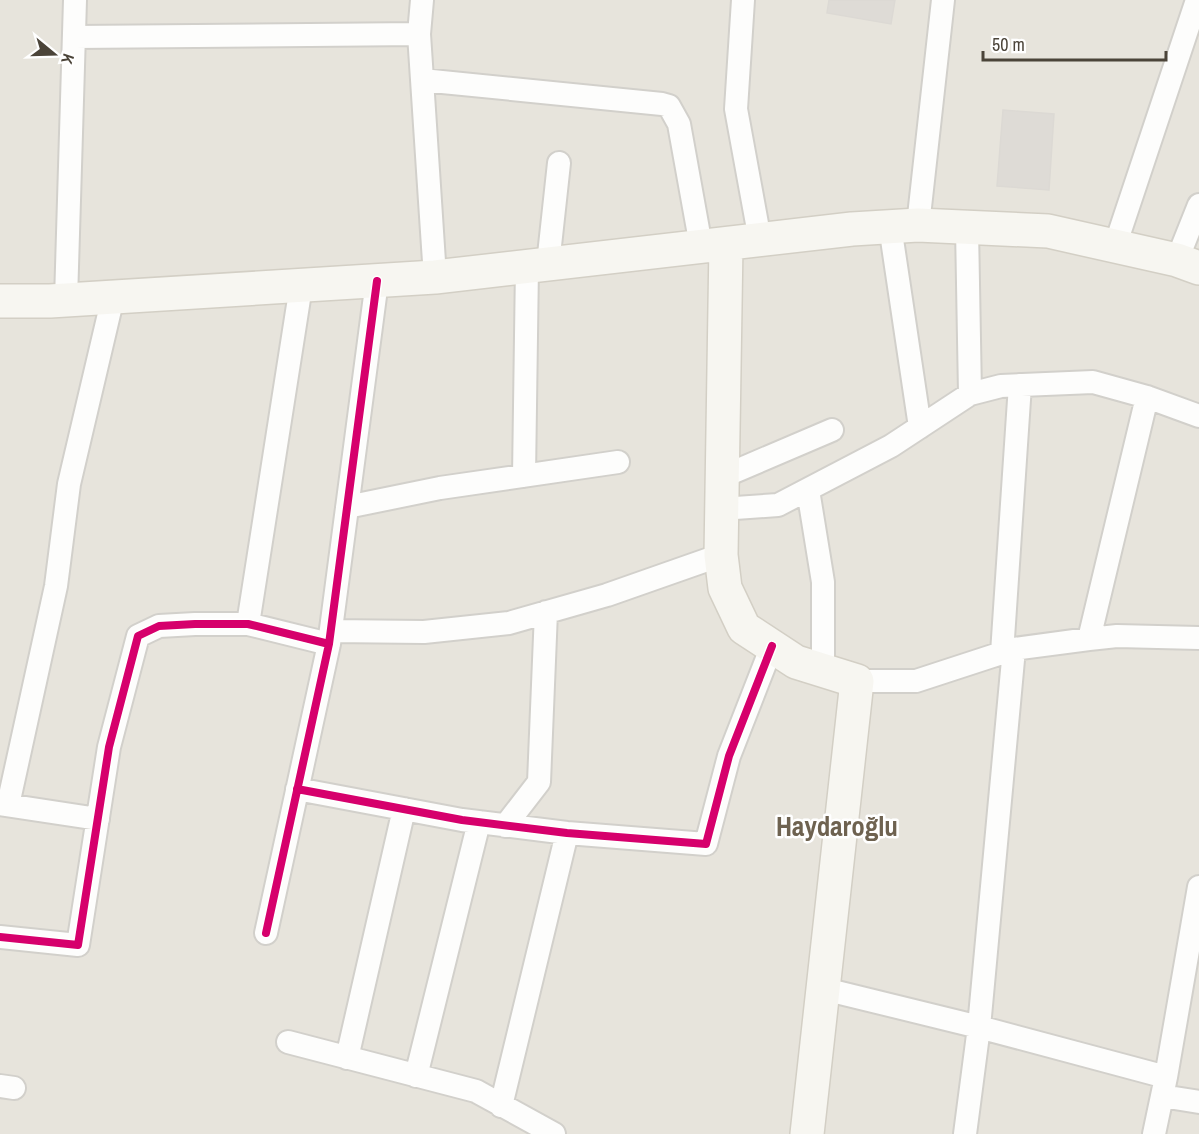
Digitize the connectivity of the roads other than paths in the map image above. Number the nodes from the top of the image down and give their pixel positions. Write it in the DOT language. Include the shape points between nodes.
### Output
graph roads {
  1 [pos="75,0"];
  2 [pos="422,0"];
  3 [pos="743,0"];
  4 [pos="943,0"];
  5 [pos="1197,0"];
  6 [pos="419,34"];
  7 [pos="74,37"];
  8 [pos="422,80"];
  9 [pos="559,163"];
  10 [pos="1199,205"];
  11 [pos="904,225"];
  12 [pos="967,228"];
  13 [pos="760,240"];
  14 [pos="714,245"];
  15 [pos="1115,246"];
  16 [pos="1188,264"];
  17 [pos="538,265"];
  18 [pos="435,277"];
  19 [pos="377,281"];
  20 [pos="301,286"];
  21 [pos="113,297"];
  22 [pos="66,300"];
  23 [pos="0,301"];
  24 [pos="1020,385"];
  25 [pos="970,394"];
  26 [pos="1147,398"];
  27 [pos="1199,416"];
  28 [pos="920,427"];
  29 [pos="832,430"];
  30 [pos="618,462"];
  31 [pos="524,476"];
  32 [pos="722,477"];
  33 [pos="808,490"];
  34 [pos="347,507"];
  35 [pos="721,509"];
  36 [pos="721,555"];
  37 [pos="546,612"];
  38 [pos="248,624"];
  39 [pos="330,638"];
  40 [pos="1199,638"];
  41 [pos="1089,639"];
  42 [pos="772,646"];
  43 [pos="1008,651"];
  44 [pos="823,670"];
  45 [pos="857,681"];
  46 [pos="297,789"];
  47 [pos="4,805"];
  48 [pos="404,809"];
  49 [pos="98,819"];
  50 [pos="479,822"];
  51 [pos="505,826"];
  52 [pos="567,833"];
  53 [pos="1199,887"];
  54 [pos="266,933"];
  55 [pos="0,937"];
  56 [pos="824,988"];
  57 [pos="979,1027"];
  58 [pos="288,1042"];
  59 [pos="347,1058"];
  60 [pos="416,1076"];
  61 [pos="1164,1086"];
  62 [pos="1199,1102"];
  63 [pos="501,1106"];
  64 [pos="542,1131"];
  65 [pos="807,1134"];
  66 [pos="965,1134"];
  67 [pos="1154,1134"];
  1 -- 7 [label="street"];
  2 -- 6 [label="street"];
  3 -- 13 [label="street" via="736,109"];
  4 -- 11 [label="street"];
  5 -- 15 [label="street"];
  6 -- 7 [label="street"];
  6 -- 8 [label="street"];
  7 -- 22 [label="street"];
  8 -- 14 [label="street" via="669,106 679,124"];
  8 -- 18 [label="street"];
  9 -- 17 [label="street"];
  10 -- 16 [label="street"];
  11 -- 12 [label="main road"];
  11 -- 13 [label="main road"];
  11 -- 28 [label="street"];
  12 -- 15 [label="main road" via="1048,231"];
  12 -- 25 [label="street"];
  13 -- 14 [label="main road"];
  14 -- 17 [label="main road"];
  14 -- 32 [label="main road"];
  15 -- 16 [label="main road"];
  17 -- 18 [label="main road"];
  17 -- 31 [label="street"];
  18 -- 19 [label="main road"];
  19 -- 20 [label="main road"];
  19 -- 34 [label="street"];
  20 -- 21 [label="main road"];
  20 -- 38 [label="street"];
  21 -- 22 [label="main road"];
  21 -- 47 [label="street" via="69,484 56,586"];
  22 -- 23 [label="main road"];
  24 -- 25 [label="street"];
  24 -- 26 [label="street" via="1093,382"];
  24 -- 43 [label="street"];
  25 -- 28 [label="street"];
  26 -- 27 [label="street"];
  26 -- 41 [label="street"];
  28 -- 33 [label="street"];
  29 -- 32 [label="street"];
  30 -- 31 [label="street"];
  31 -- 34 [label="street"];
  32 -- 35 [label="main road"];
  33 -- 35 [label="street" via="778,505"];
  33 -- 44 [label="street" via="823,582"];
  34 -- 39 [label="street"];
  35 -- 36 [label="main road"];
  36 -- 37 [label="street"];
  36 -- 42 [label="main road" via="725,588 744,628"];
  37 -- 39 [label="street" via="508,623"];
  37 -- 51 [label="street" via="539,782"];
  38 -- 39 [label="street"];
  38 -- 49 [label="street" via="159,626 138,636 109,747"];
  39 -- 46 [label="street"];
  40 -- 41 [label="street"];
  41 -- 43 [label="street"];
  42 -- 44 [label="main road" via="796,662"];
  42 -- 52 [label="street" via="729,756 706,844"];
  43 -- 45 [label="street" via="916,681"];
  43 -- 57 [label="street"];
  44 -- 45 [label="main road"];
  45 -- 56 [label="main road"];
  46 -- 48 [label="street"];
  46 -- 54 [label="street"];
  47 -- 49 [label="street"];
  48 -- 50 [label="street"];
  48 -- 59 [label="street"];
  49 -- 55 [label="street" via="78,945"];
  50 -- 51 [label="street"];
  50 -- 60 [label="street"];
  51 -- 52 [label="street"];
  52 -- 63 [label="street"];
  53 -- 61 [label="street"];
  56 -- 57 [label="street"];
  56 -- 65 [label="main road"];
  57 -- 61 [label="street"];
  57 -- 66 [label="street"];
  58 -- 59 [label="street"];
  59 -- 60 [label="street"];
  60 -- 63 [label="street" via="476,1091"];
  61 -- 62 [label="street"];
  61 -- 67 [label="street"];
  63 -- 64 [label="street"];
}
